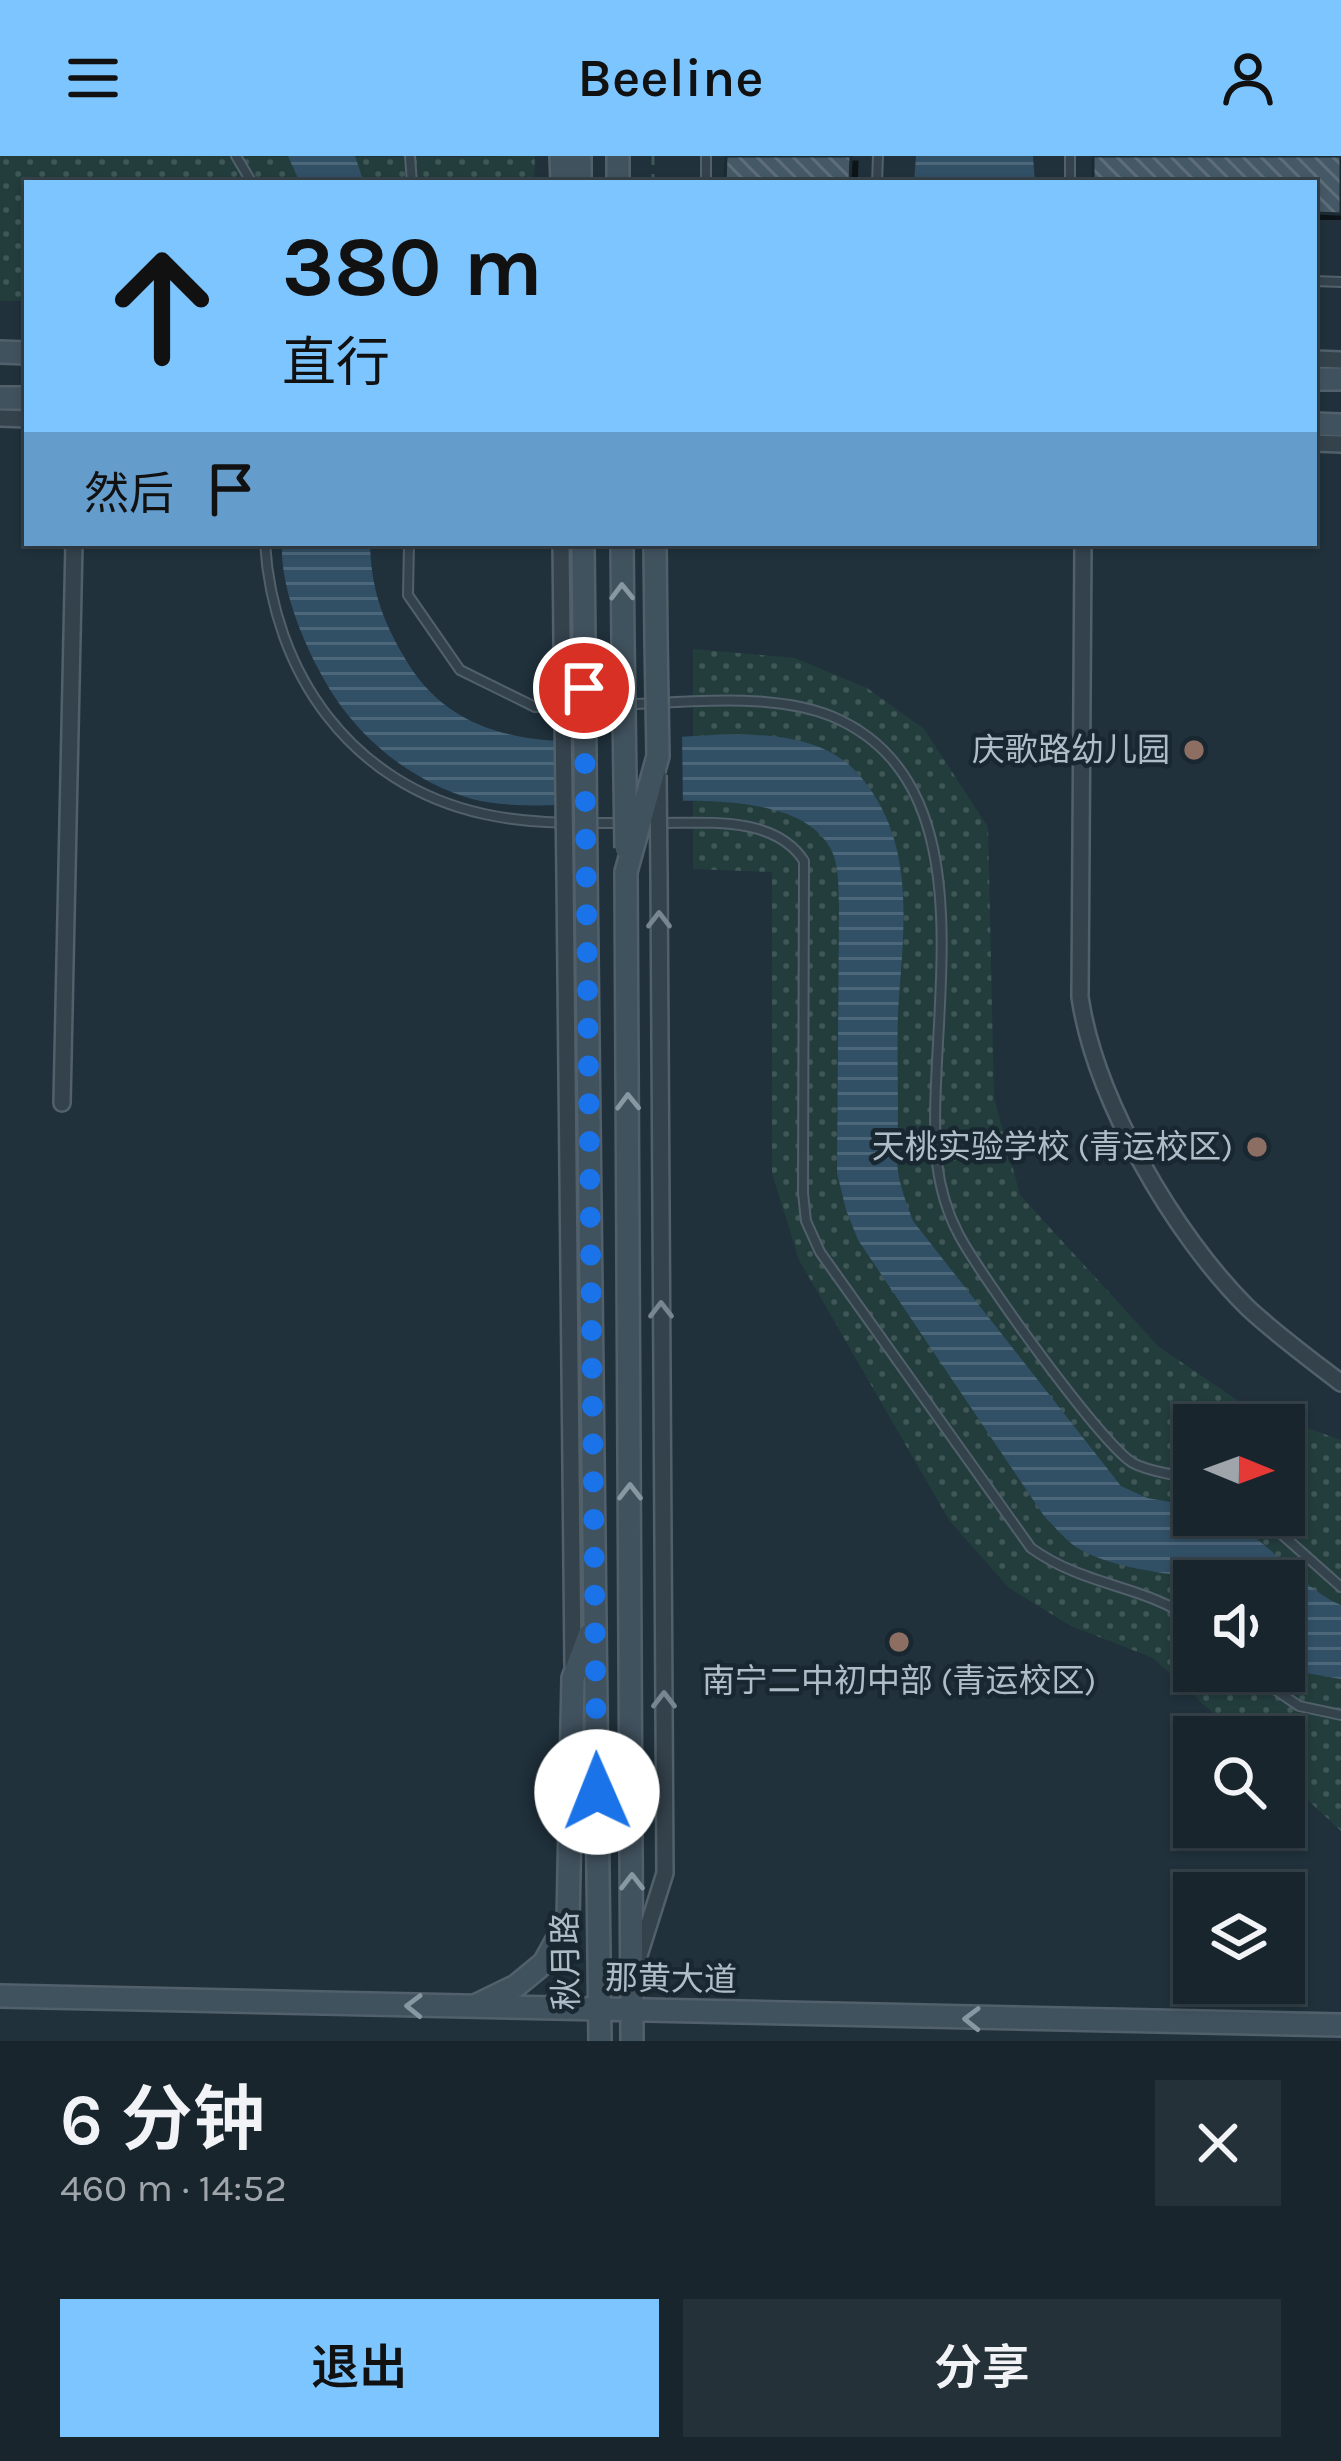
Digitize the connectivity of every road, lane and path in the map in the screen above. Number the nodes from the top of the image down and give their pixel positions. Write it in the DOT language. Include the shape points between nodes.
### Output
graph roads {
  1 [pos="74,546"];
  2 [pos="265,546"];
  3 [pos="409,546"];
  4 [pos="561,546"];
  5 [pos="622,546"];
  6 [pos="655,546"];
  7 [pos="1083,546"];
  8 [pos="582,548"];
  9 [pos="573,640"];
  10 [pos="658,756"];
  11 [pos="626,872"];
  12 [pos="575,874"];
  13 [pos="62,1102"];
  14 [pos="1341,1383"];
  15 [pos="1173,1475"];
  16 [pos="1284,1536"];
  17 [pos="1341,1587"];
  18 [pos="1173,1608"];
  19 [pos="595,1617"];
  20 [pos="573,1678"];
  21 [pos="1278,1692"];
  22 [pos="1341,1715"];
  23 [pos="632,1979"];
  24 [pos="0,1996"];
  25 [pos="473,2007"];
  26 [pos="600,2010"];
  27 [pos="632,2011"];
  28 [pos="1341,2025"];
  29 [pos="1174,2032"];
  30 [pos="600,2041"];
  31 [pos="632,2041"];
  1 -- 13 [label="street"];
  2 -- 18 [label="lane" via="279,632 312,702 396,777 478,813 517,820 696,823 770,830 792,842 804,861 805,896 802,1192 820,1252 1031,1548 1061,1570"];
  3 -- 15 [label="lane" via="408,595 460,670 535,707 791,702 836,717 880,746 914,793 938,853 938,1164 959,1237 1102,1437 1135,1464"];
  4 -- 9 [label="street"];
  11 -- 5 [label="main road, 秋月路, one-way, bridge"];
  6 -- 10 [label="main road, bridge"];
  7 -- 14 [label="street" via="1086,1036 1122,1129 1182,1222 1246,1305"];
  8 -- 9 [label="main road, 秋月路"];
  9 -- 12 [label="main road, 秋月路, bridge"];
  10 -- 11 [label="main road, bridge"];
  23 -- 10 [label="street, one-way, bridge" via="665,1873"];
  23 -- 11 [label="main road, 秋月路, one-way"];
  12 -- 19 [label="main road, 秋月路"];
  12 -- 20 [label="street"];
  16 -- 17 [label="lane"];
  19 -- 20 [label="main road"];
  19 -- 26 [label="main road, 秋月路"];
  20 -- 25 [label="main road" via="568,1920 544,1963"];
  21 -- 22 [label="lane" via="1298,1706"];
  23 -- 27 [label="main road, 秋月路"];
  25 -- 24 [label="main road, 那黄大道, one-way"];
  25 -- 26 [label="main road, 那黄大道"];
  26 -- 27 [label="main road, 那黄大道"];
  26 -- 30 [label="main road, 秋月路"];
  29 -- 27 [label="main road, 那黄大道, one-way"];
  27 -- 31 [label="main road, 秋月路"];
  28 -- 29 [label="main road, 那黄大道"];
}
